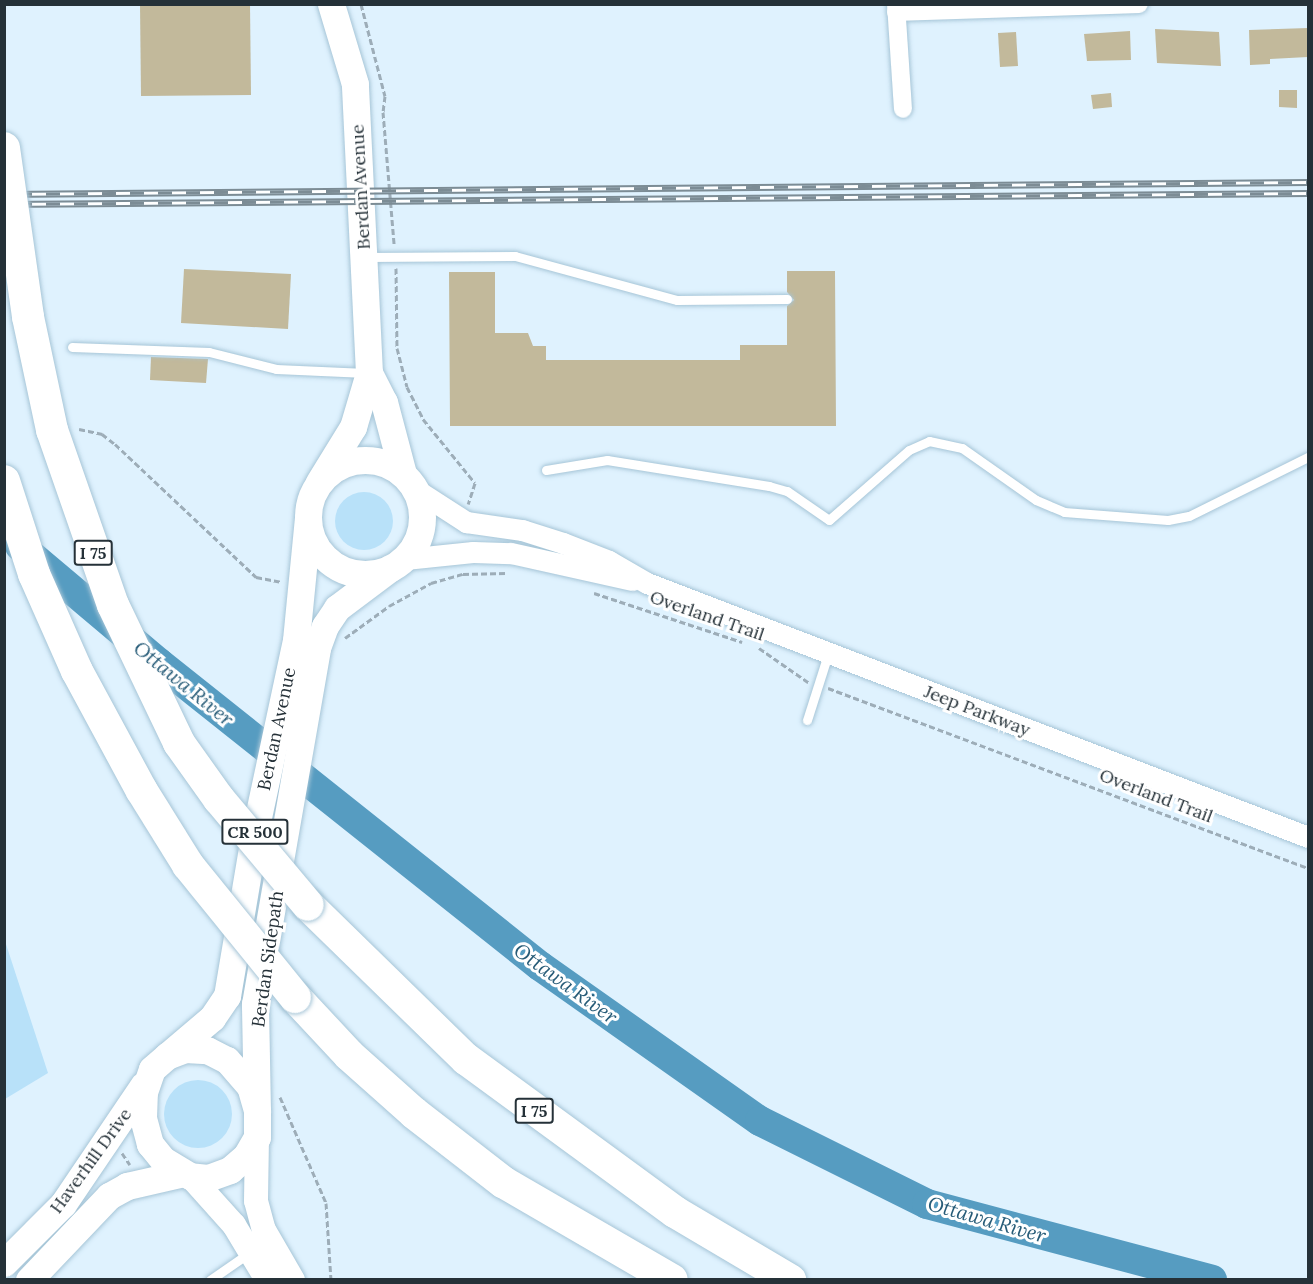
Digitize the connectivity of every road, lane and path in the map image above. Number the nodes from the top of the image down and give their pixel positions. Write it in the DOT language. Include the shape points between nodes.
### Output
graph roads {
  1 [pos="331,4"];
  2 [pos="361,4"];
  3 [pos="1139,4"];
  4 [pos="896,8"];
  5 [pos="903,109"];
  6 [pos="4,148"];
  7 [pos="364,257"];
  8 [pos="395,257"];
  9 [pos="787,299"];
  10 [pos="72,347"];
  11 [pos="369,373"];
  12 [pos="79,429"];
  13 [pos="1308,457"];
  14 [pos="546,470"];
  15 [pos="4,481"];
  16 [pos="320,482"];
  17 [pos="409,482"];
  18 [pos="473,497"];
  19 [pos="308,518"];
  20 [pos="397,564"];
  21 [pos="515,573"];
  22 [pos="281,582"];
  23 [pos="647,583"];
  24 [pos="591,591"];
  25 [pos="341,641"];
  26 [pos="745,643"];
  27 [pos="755,646"];
  28 [pos="828,654"];
  29 [pos="818,685"];
  30 [pos="807,720"];
  31 [pos="1308,837"];
  32 [pos="1308,868"];
  33 [pos="167,1056"];
  34 [pos="147,1080"];
  35 [pos="279,1091"];
  36 [pos="257,1124"];
  37 [pos="120,1151"];
  38 [pos="133,1168"];
  39 [pos="187,1175"];
  40 [pos="251,1252"];
  41 [pos="4,1263"];
  42 [pos="29,1280"];
  43 [pos="210,1280"];
  44 [pos="267,1280"];
  45 [pos="293,1280"];
  46 [pos="331,1280"];
  47 [pos="672,1280"];
  48 [pos="790,1280"];
  1 -- 7 [label="main road, Berdan Avenue" via="355,84"];
  2 -- 8 [label="path" via="385,96"];
  3 -- 4 [label="street"];
  4 -- 5 [label="street"];
  6 -- 48 [label="highway, I 75, bridge" via="28,317 52,430 113,605 178,743 219,799 308,905 466,1059 675,1212"];
  7 -- 8 [label="lane"];
  7 -- 11 [label="main road, Berdan Avenue"];
  8 -- 9 [label="lane" via="515,256 677,300"];
  8 -- 18 [label="path" via="397,348 407,387 423,419 475,483"];
  10 -- 11 [label="lane" via="209,352 276,369"];
  11 -- 16 [label="main road, Berdan Avenue" via="353,428"];
  11 -- 17 [label="main road, Berdan Avenue" via="384,402"];
  12 -- 22 [label="path" via="95,431 115,444 256,577"];
  13 -- 14 [label="lane" via="1189,516 1168,519 1064,512 1036,500 962,448 929,441 909,450 829,520 787,491 769,486 731,483 607,460"];
  15 -- 47 [label="highway, bridge" via="34,574 72,660 142,791 188,865 295,997 350,1055 414,1113 503,1182"];
  16 -- 17 [label="main road" via="333,470 360,461 387,464"];
  16 -- 19 [label="main road" via="311,499"];
  17 -- 20 [label="main road" via="421,507 422,526 416,544"];
  17 -- 23 [label="street, Jeep Parkway" via="466,522 522,530 563,543 609,561"];
  19 -- 20 [label="main road" via="320,553 335,565 352,573 370,574"];
  19 -- 33 [label="main road, Berdan Avenue / CR 500" via="303,595 227,996 212,1018"];
  20 -- 23 [label="street, Jeep Parkway" via="473,552 511,553"];
  20 -- 36 [label="main road, Berdan Avenue" via="344,601 325,626 318,648 260,972 254,1036"];
  21 -- 25 [label="path" via="453,577 430,583 389,606"];
  23 -- 28 [label="street, Jeep Parkway"];
  24 -- 26 [label="path, Overland Trail"];
  27 -- 29 [label="path, Overland Trail"];
  28 -- 29 [label="lane"];
  28 -- 31 [label="street, Jeep Parkway"];
  29 -- 30 [label="lane"];
  29 -- 32 [label="path, Overland Trail"];
  33 -- 34 [label="main road" via="152,1069"];
  33 -- 36 [label="main road" via="196,1049 218,1054 244,1076"];
  34 -- 39 [label="main road" via="142,1105 148,1138 163,1160"];
  34 -- 41 [label="main road, Haverhill Drive" via="63,1204"];
  35 -- 46 [label="path" via="283,1111 326,1203"];
  36 -- 39 [label="main road" via="246,1156 230,1170 208,1178"];
  36 -- 45 [label="main road" via="256,1201 264,1230"];
  37 -- 38 [label="path"];
  39 -- 40 [label="main road" via="234,1225"];
  39 -- 42 [label="main road, Haverhill Drive" via="126,1186 110,1196"];
  40 -- 43 [label="lane"];
  40 -- 44 [label="main road"];
}
